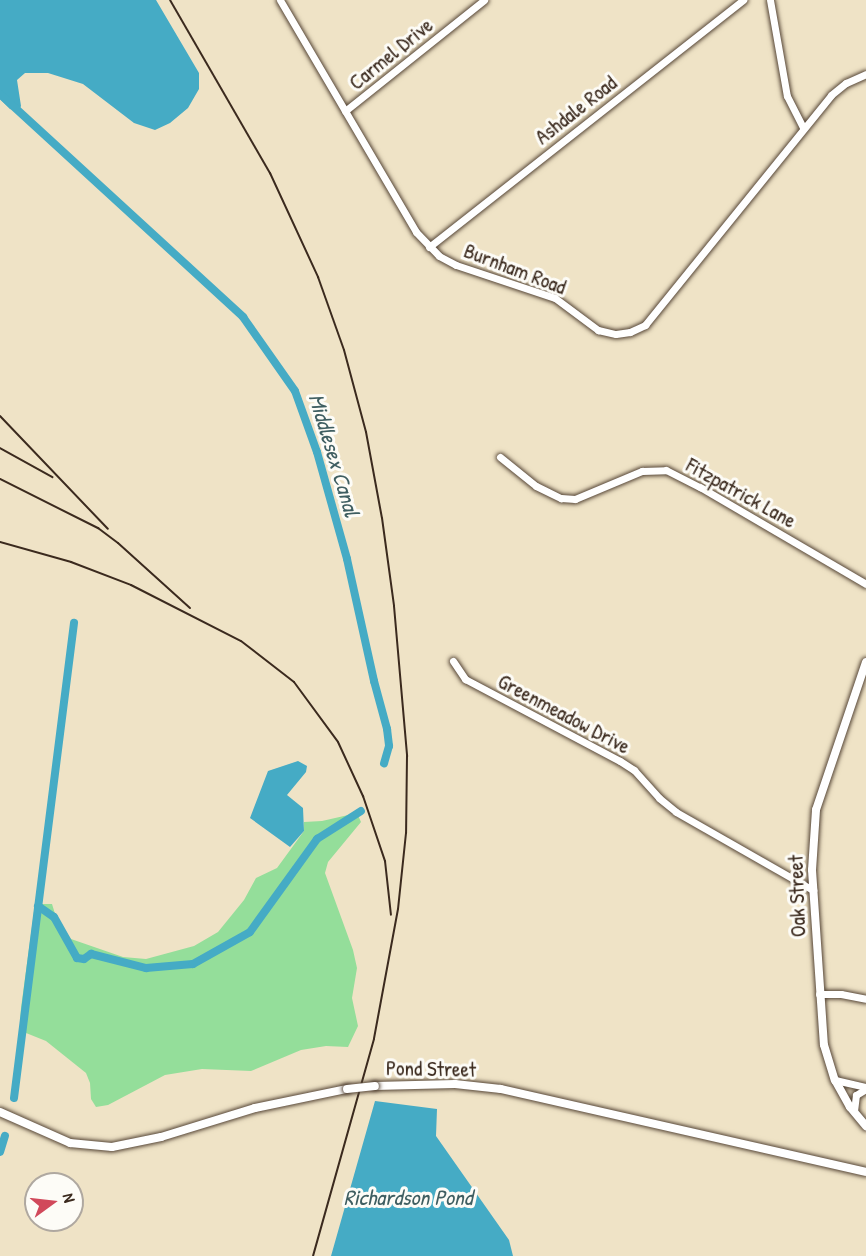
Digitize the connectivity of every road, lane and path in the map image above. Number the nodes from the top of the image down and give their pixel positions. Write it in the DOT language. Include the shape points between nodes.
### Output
graph roads {
  1 [pos="280,0"];
  2 [pos="484,0"];
  3 [pos="743,0"];
  4 [pos="770,0"];
  5 [pos="866,74"];
  6 [pos="345,111"];
  7 [pos="803,128"];
  8 [pos="429,247"];
  9 [pos="500,458"];
  10 [pos="866,584"];
  11 [pos="453,661"];
  12 [pos="866,662"];
  13 [pos="813,890"];
  14 [pos="819,994"];
  15 [pos="866,999"];
  16 [pos="834,1080"];
  17 [pos="866,1088"];
  18 [pos="0,1112"];
  19 [pos="855,1113"];
  20 [pos="866,1125"];
  21 [pos="866,1172"];
  1 -- 6 [label="street, Burnham Road"];
  2 -- 6 [label="street, Carmel Drive"];
  3 -- 8 [label="street, Ashdale Road"];
  4 -- 7 [label="street" via="788,96"];
  5 -- 7 [label="street, Burnham Road" via="831,95"];
  6 -- 8 [label="street, Burnham Road" via="416,232"];
  7 -- 8 [label="street, Burnham Road" via="645,325 630,332 598,330 555,298 456,265"];
  9 -- 10 [label="street, Fitzpatrick Lane" via="536,486 561,498 575,499 642,471 666,470"];
  11 -- 13 [label="street, Greenmeadow Drive" via="465,679 620,761 676,812"];
  12 -- 13 [label="street, Oak Street" via="816,810"];
  13 -- 14 [label="street, Oak Street"];
  14 -- 15 [label="street"];
  14 -- 16 [label="street, Oak Street" via="824,1045"];
  16 -- 17 [label="street"];
  16 -- 19 [label="street, Oak Street"];
  17 -- 19 [label="street" via="854,1098"];
  18 -- 21 [label="street, Pond Street, bridge" via="70,1143 111,1147 161,1137 255,1108 348,1089 446,1084 501,1089"];
  19 -- 20 [label="street, Oak Street"];
}
